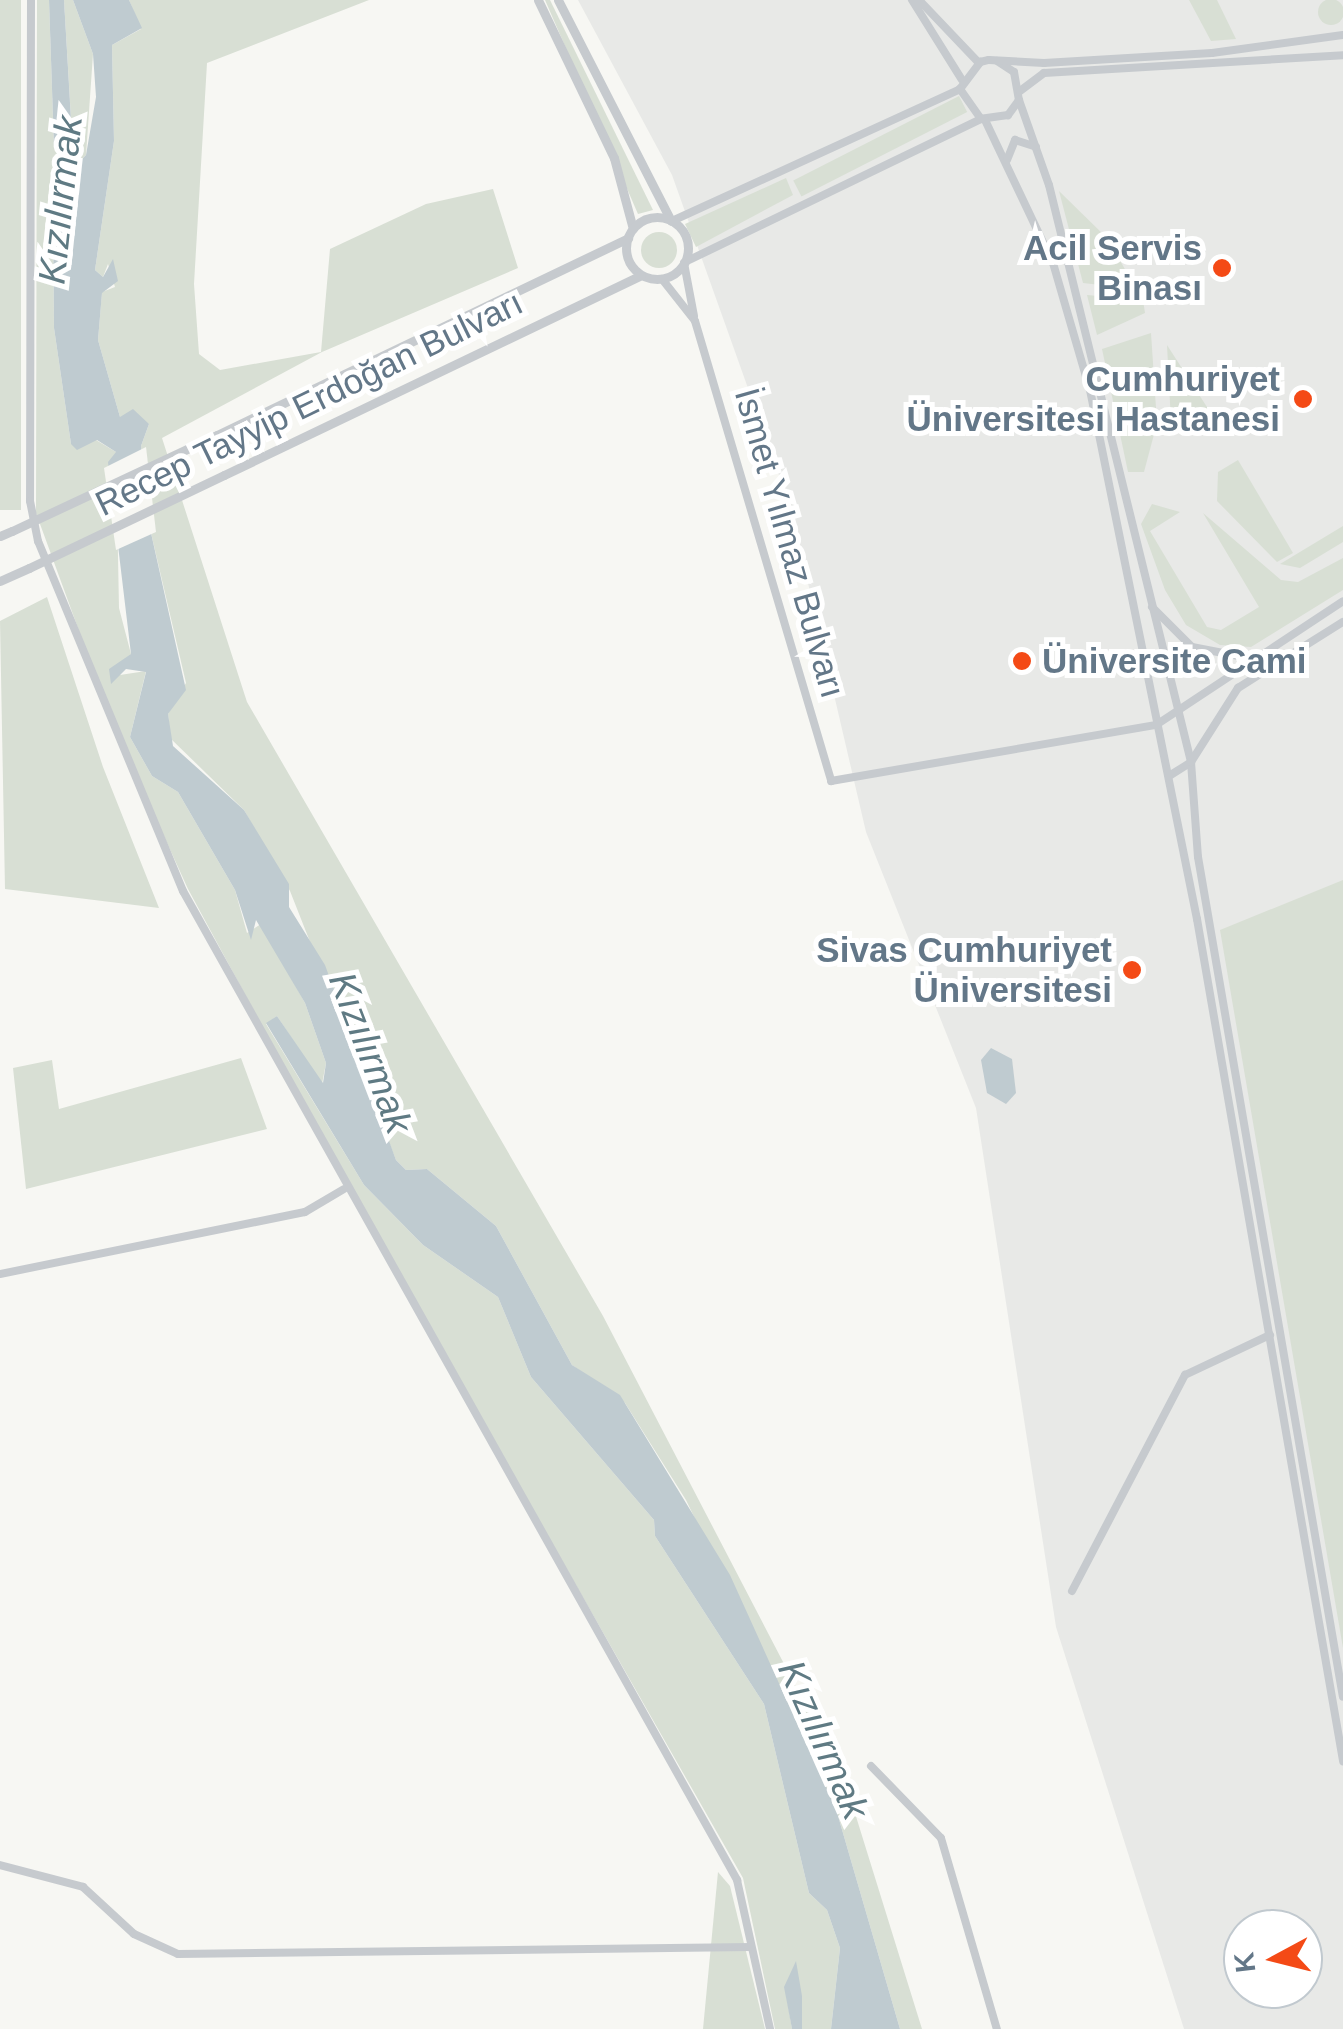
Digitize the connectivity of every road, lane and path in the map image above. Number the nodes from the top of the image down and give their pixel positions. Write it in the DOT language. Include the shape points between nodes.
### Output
graph roads {
  1 [pos="31,0"];
  2 [pos="538,0"];
  3 [pos="558,0"];
  4 [pos="916,0"];
  5 [pos="1343,36"];
  6 [pos="1343,55"];
  7 [pos="998,61"];
  8 [pos="978,62"];
  9 [pos="961,84"];
  10 [pos="1019,96"];
  11 [pos="983,119"];
  12 [pos="1039,150"];
  13 [pos="1007,161"];
  14 [pos="671,221"];
  15 [pos="630,234"];
  16 [pos="685,262"];
  17 [pos="641,274"];
  18 [pos="662,279"];
  19 [pos="695,321"];
  20 [pos="0,536"];
  21 [pos="0,581"];
  22 [pos="1343,601"];
  23 [pos="1150,605"];
  24 [pos="1343,622"];
  25 [pos="1249,658"];
  26 [pos="1180,712"];
  27 [pos="1156,725"];
  28 [pos="1191,762"];
  29 [pos="1170,776"];
  30 [pos="344,1189"];
  31 [pos="0,1274"];
  32 [pos="1270,1335"];
  33 [pos="1072,1591"];
  34 [pos="1343,1697"];
  35 [pos="1343,1760"];
  36 [pos="871,1766"];
  37 [pos="0,1864"];
  38 [pos="751,1947"];
  39 [pos="770,2029"];
  40 [pos="997,2029"];
  1 -- 30 [label="street" via="30,514 108,726 183,892"];
  2 -- 15 [label="street" via="614,158"];
  3 -- 14 [label="street, İsmet Yılmaz Bulvarı"];
  4 -- 8 [label="street"];
  4 -- 9 [label="street"];
  5 -- 7 [label="street" via="1212,53"];
  6 -- 10 [label="street" via="1044,73"];
  7 -- 8 [label="street"];
  7 -- 10 [label="street"];
  8 -- 9 [label="street"];
  9 -- 11 [label="street"];
  9 -- 14 [label="street"];
  10 -- 11 [label="street"];
  10 -- 12 [label="street"];
  11 -- 13 [label="street"];
  11 -- 16 [label="street"];
  12 -- 13 [label="street" via="1015,140"];
  12 -- 23 [label="street"];
  13 -- 27 [label="street" via="1078,344"];
  14 -- 15 [label="street"];
  14 -- 16 [label="street, İsmet Yılmaz Bulvarı" via="687,239"];
  15 -- 17 [label="street"];
  15 -- 20 [label="street, Recep Tayyip Erdoğan Bulvarı, bridge"];
  16 -- 18 [label="street"];
  16 -- 19 [label="street, İsmet Yılmaz Bulvarı"];
  17 -- 18 [label="street"];
  17 -- 21 [label="street, Recep Tayyip Erdoğan Bulvarı, bridge"];
  18 -- 19 [label="street, İsmet Yılmaz Bulvarı"];
  19 -- 27 [label="street, İsmet Yılmaz Bulvarı" via="831,782"];
  22 -- 25 [label="street"];
  23 -- 25 [label="street" via="1192,646"];
  23 -- 26 [label="street"];
  24 -- 28 [label="street" via="1238,688"];
  25 -- 26 [label="street"];
  26 -- 27 [label="street"];
  26 -- 28 [label="street"];
  27 -- 29 [label="street"];
  28 -- 29 [label="street"];
  28 -- 34 [label="street" via="1198,858"];
  29 -- 32 [label="street"];
  30 -- 31 [label="street" via="305,1212"];
  30 -- 38 [label="street" via="738,1880"];
  32 -- 33 [label="street" via="1185,1376"];
  32 -- 35 [label="street"];
  36 -- 40 [label="street" via="941,1838"];
  37 -- 38 [label="street" via="84,1886 150,1944 198,1957"];
  38 -- 39 [label="street"];
}
